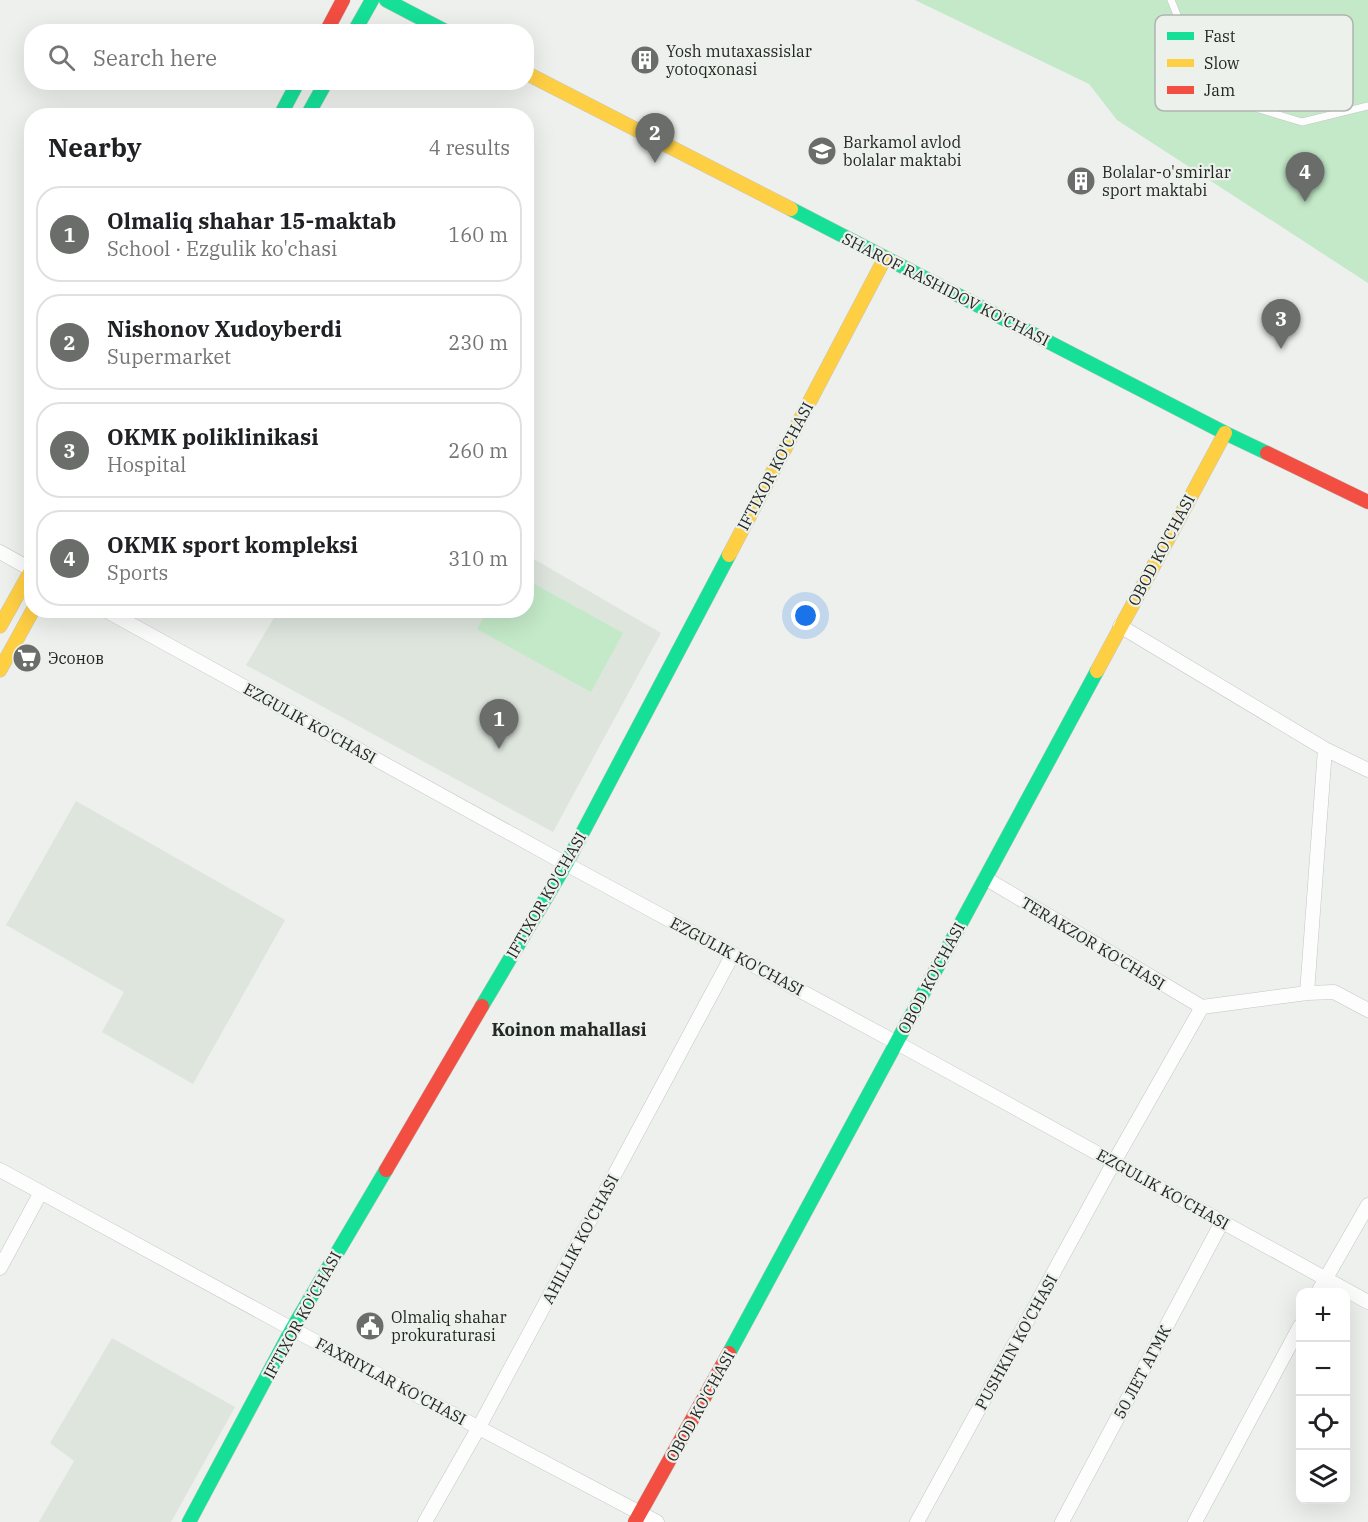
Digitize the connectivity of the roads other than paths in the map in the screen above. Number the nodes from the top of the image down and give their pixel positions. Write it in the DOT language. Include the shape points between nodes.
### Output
graph roads {
  1 [pos="343,0"];
  2 [pos="372,0"];
  3 [pos="386,0"];
  4 [pos="1171,0"];
  5 [pos="1177,15"];
  6 [pos="330,24"];
  7 [pos="358,24"];
  8 [pos="432,24"];
  9 [pos="534,77"];
  10 [pos="294,90"];
  11 [pos="322,90"];
  12 [pos="1368,106"];
  13 [pos="284,108"];
  14 [pos="312,108"];
  15 [pos="1353,110"];
  16 [pos="1266,111"];
  17 [pos="1347,111"];
  18 [pos="885,258"];
  19 [pos="1225,433"];
  20 [pos="1368,502"];
  21 [pos="0,552"];
  22 [pos="24,565"];
  23 [pos="24,582"];
  24 [pos="29,618"];
  25 [pos="120,618"];
  26 [pos="0,626"];
  27 [pos="1120,626"];
  28 [pos="0,670"];
  29 [pos="1325,749"];
  30 [pos="1368,770"];
  31 [pos="566,864"];
  32 [pos="985,878"];
  33 [pos="733,954"];
  34 [pos="1307,993"];
  35 [pos="1202,1007"];
  36 [pos="1368,1010"];
  37 [pos="897,1043"];
  38 [pos="1114,1162"];
  39 [pos="0,1170"];
  40 [pos="41,1192"];
  41 [pos="1368,1205"];
  42 [pos="1222,1222"];
  43 [pos="0,1268"];
  44 [pos="1326,1279"];
  45 [pos="1321,1288"];
  46 [pos="1368,1302"];
  47 [pos="292,1329"];
  48 [pos="1296,1333"];
  49 [pos="478,1427"];
  50 [pos="637,1517"];
  51 [pos="189,1522"];
  52 [pos="425,1522"];
  53 [pos="657,1522"];
  54 [pos="917,1522"];
  55 [pos="1062,1522"];
  56 [pos="1194,1522"];
  1 -- 6 [label="street"];
  2 -- 7 [label="street"];
  3 -- 8 [label="street"];
  4 -- 5 [label="lane"];
  9 -- 18 [label="street, SHAROF RASHIDOV KO'CHASI"];
  10 -- 13 [label="street"];
  11 -- 14 [label="street"];
  12 -- 15 [label="lane"];
  16 -- 17 [label="lane" via="1302,122"];
  18 -- 19 [label="street, SHAROF RASHIDOV KO'CHASI"];
  18 -- 31 [label="street, IFTIXOR KO'CHASI"];
  19 -- 20 [label="street, SHAROF RASHIDOV KO'CHASI"];
  19 -- 27 [label="street, OBOD KO'CHASI"];
  21 -- 22 [label="street"];
  23 -- 26 [label="street"];
  24 -- 28 [label="street"];
  25 -- 31 [label="street, EZGULIK KO'CHASI"];
  27 -- 29 [label="street"];
  27 -- 32 [label="street, OBOD KO'CHASI"];
  29 -- 30 [label="street"];
  29 -- 34 [label="street"];
  31 -- 33 [label="street, EZGULIK KO'CHASI"];
  31 -- 47 [label="street, IFTIXOR KO'CHASI"];
  32 -- 35 [label="street, TERAKZOR KO'CHASI"];
  32 -- 37 [label="street, OBOD KO'CHASI"];
  33 -- 37 [label="street, EZGULIK KO'CHASI"];
  33 -- 49 [label="street, AHILLIK KO'CHASI"];
  34 -- 35 [label="street"];
  34 -- 36 [label="street" via="1334,992"];
  35 -- 38 [label="street"];
  37 -- 38 [label="street, EZGULIK KO'CHASI"];
  37 -- 50 [label="street, OBOD KO'CHASI"];
  38 -- 42 [label="street, EZGULIK KO'CHASI"];
  38 -- 54 [label="street, PUSHKIN KO'CHASI"];
  39 -- 40 [label="street, FAXRIYLAR KO'CHASI"];
  40 -- 43 [label="street"];
  40 -- 47 [label="street, FAXRIYLAR KO'CHASI"];
  41 -- 44 [label="street"];
  42 -- 44 [label="street, EZGULIK KO'CHASI"];
  42 -- 55 [label="street, 50 ЛЕТ АГМК"];
  44 -- 45 [label="street"];
  44 -- 46 [label="street, EZGULIK KO'CHASI"];
  47 -- 49 [label="street, FAXRIYLAR KO'CHASI"];
  47 -- 51 [label="street, IFTIXOR KO'CHASI"];
  48 -- 56 [label="street"];
  49 -- 50 [label="street, FAXRIYLAR KO'CHASI"];
  49 -- 52 [label="street, AHILLIK KO'CHASI"];
  50 -- 53 [label="street, FAXRIYLAR KO'CHASI"];
}
